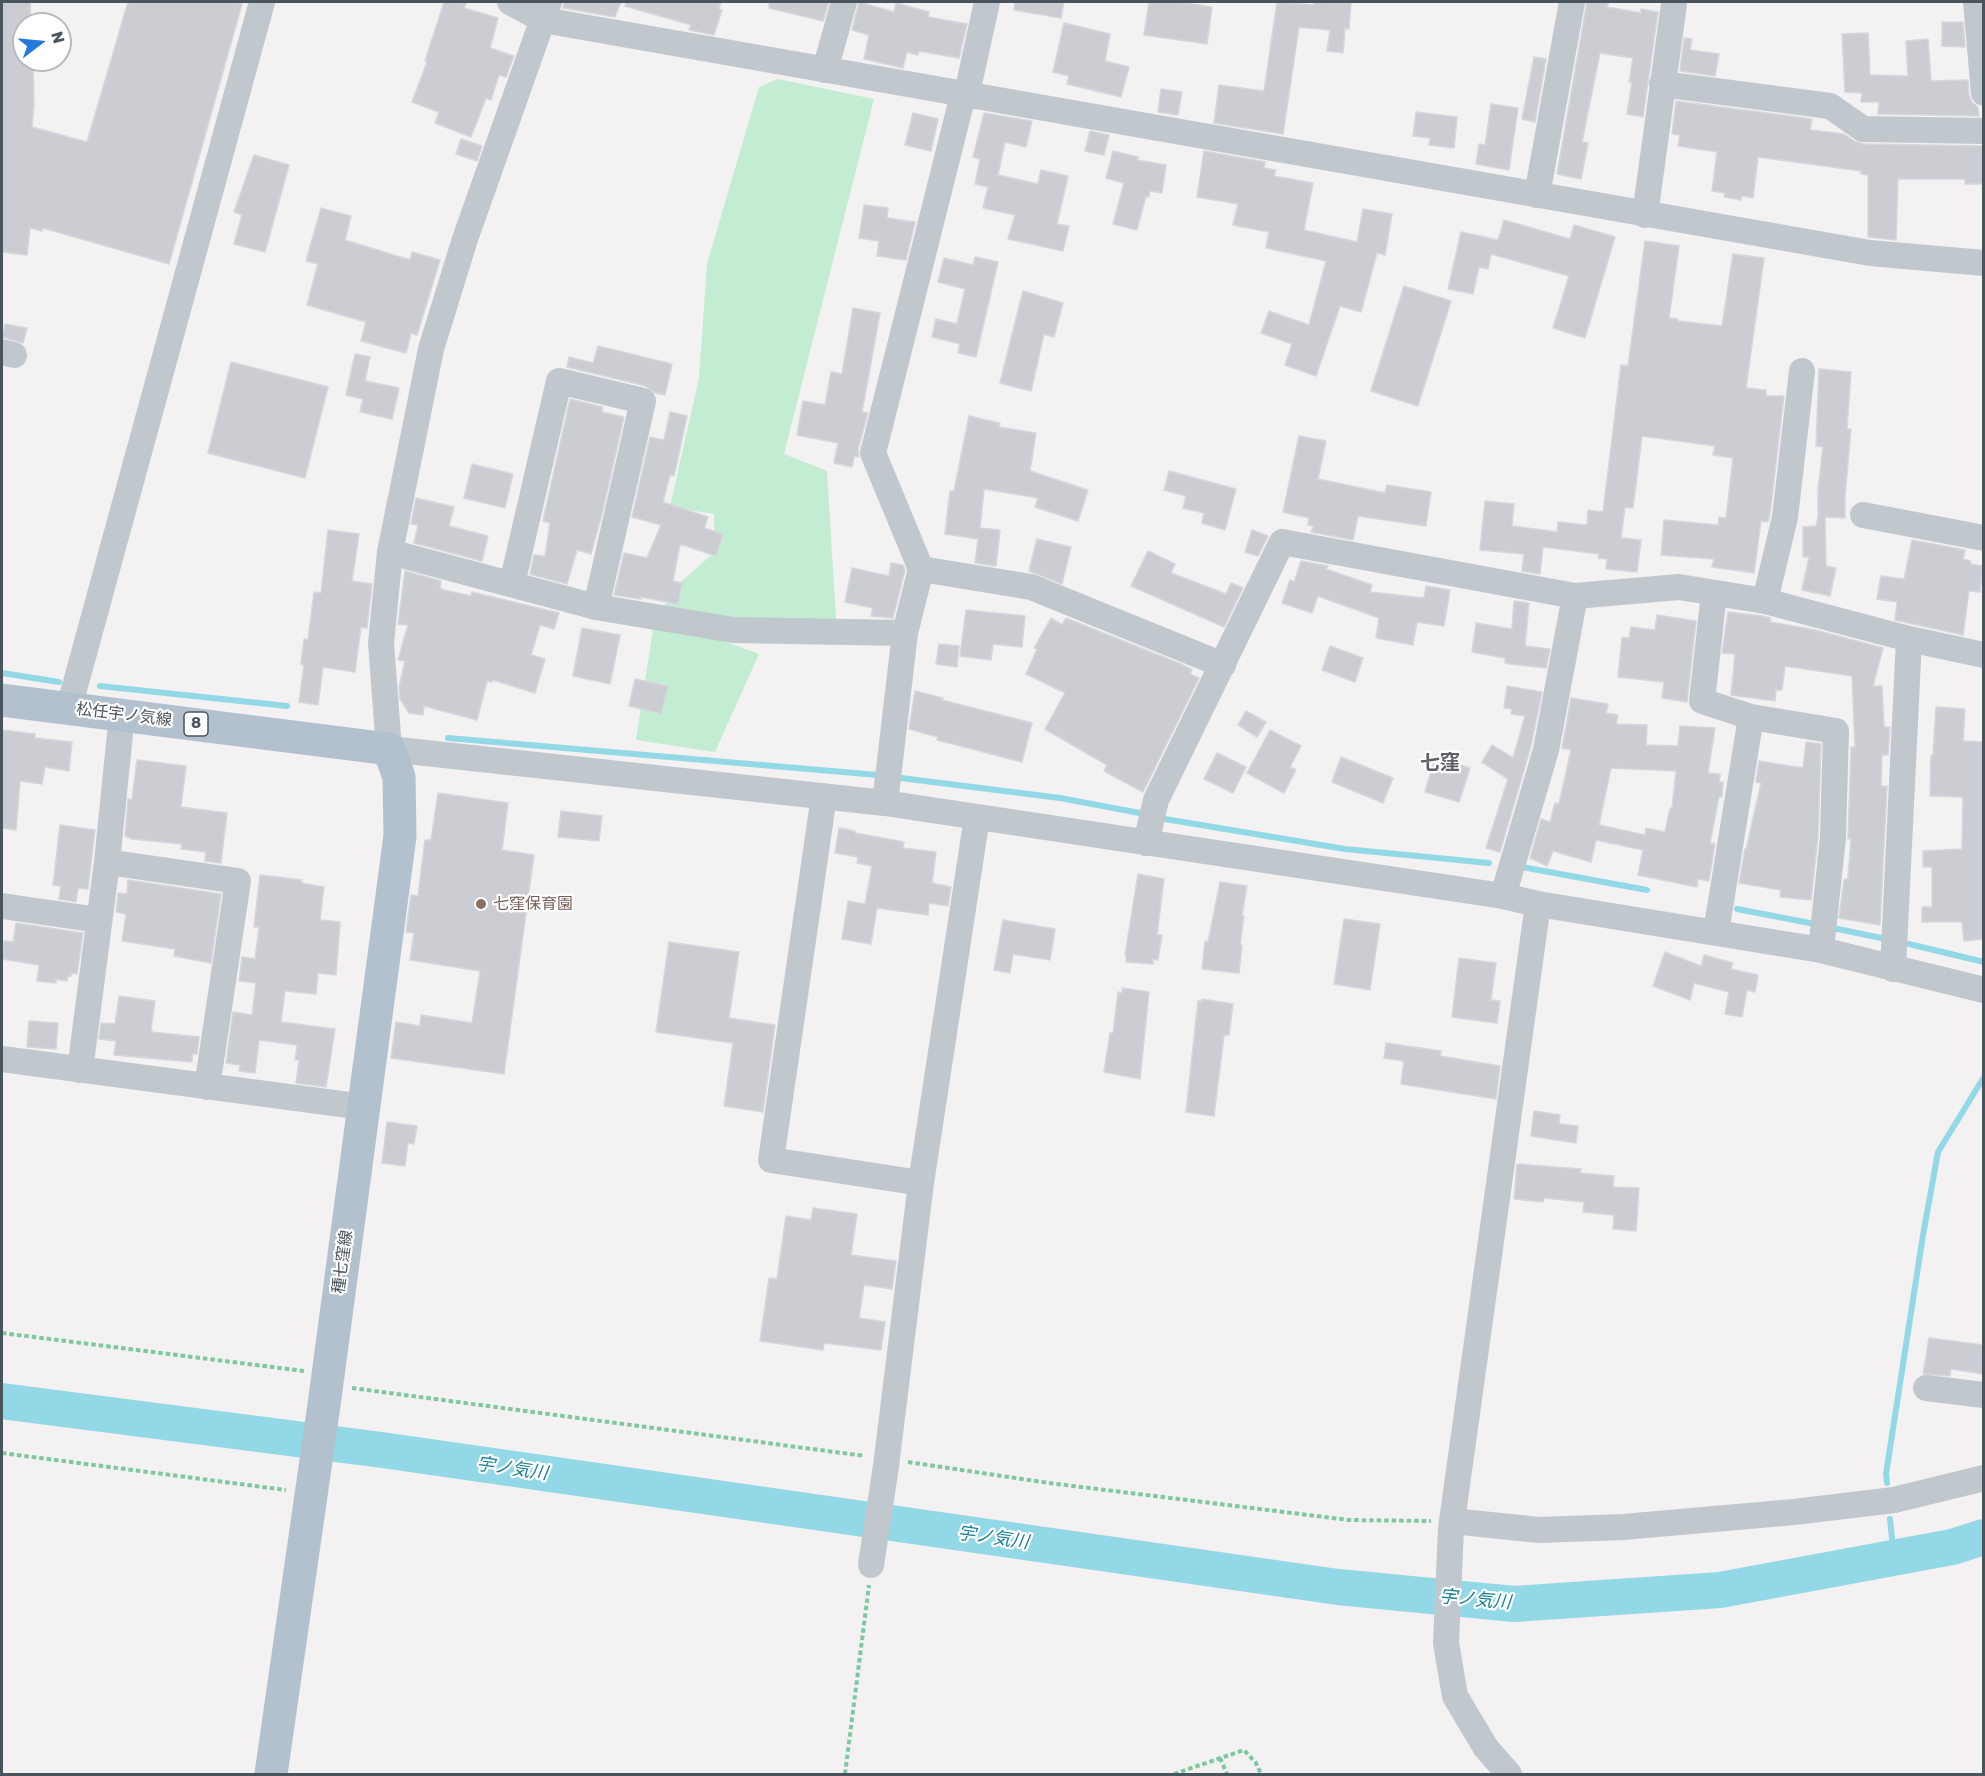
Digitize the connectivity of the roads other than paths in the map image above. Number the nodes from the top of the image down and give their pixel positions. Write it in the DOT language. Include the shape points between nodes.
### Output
graph roads {
  1 [pos="262,2"];
  2 [pos="510,2"];
  3 [pos="844,2"];
  4 [pos="987,2"];
  5 [pos="1572,2"];
  6 [pos="1976,2"];
  7 [pos="1674,4"];
  8 [pos="546,11"];
  9 [pos="1982,65"];
  10 [pos="825,70"];
  11 [pos="1662,84"];
  12 [pos="1983,93"];
  13 [pos="963,95"];
  14 [pos="1983,131"];
  15 [pos="1537,195"];
  16 [pos="1645,215"];
  17 [pos="1983,263"];
  18 [pos="1802,371"];
  19 [pos="1863,515"];
  20 [pos="1983,538"];
  21 [pos="390,552"];
  22 [pos="921,569"];
  23 [pos="512,584"];
  24 [pos="1714,592"];
  25 [pos="1575,596"];
  26 [pos="1765,601"];
  27 [pos="596,607"];
  28 [pos="905,633"];
  29 [pos="1909,639"];
  30 [pos="1983,656"];
  31 [pos="1222,665"];
  32 [pos="2,700"];
  33 [pos="69,708"];
  34 [pos="122,714"];
  35 [pos="1751,717"];
  36 [pos="389,749"];
  37 [pos="824,796"];
  38 [pos="885,803"];
  39 [pos="977,817"];
  40 [pos="1146,843"];
  41 [pos="107,861"];
  42 [pos="1503,896"];
  43 [pos="1538,904"];
  44 [pos="2,906"];
  45 [pos="99,920"];
  46 [pos="1716,932"];
  47 [pos="1821,950"];
  48 [pos="1893,969"];
  49 [pos="1983,990"];
  50 [pos="2,1059"];
  51 [pos="80,1070"];
  52 [pos="207,1087"];
  53 [pos="364,1107"];
  54 [pos="921,1183"];
  55 [pos="1926,1388"];
  56 [pos="1983,1395"];
  57 [pos="1983,1478"];
  58 [pos="1452,1525"];
  59 [pos="871,1565"];
  60 [pos="271,1774"];
  61 [pos="1509,1774"];
  1 -- 33 [label="street"];
  2 -- 8 [label="street"];
  3 -- 10 [label="street"];
  4 -- 13 [label="street" via="969,84"];
  5 -- 15 [label="street"];
  6 -- 9 [label="street"];
  7 -- 11 [label="street"];
  8 -- 10 [label="street"];
  8 -- 21 [label="street" via="465,239 431,349"];
  9 -- 12 [label="street"];
  10 -- 13 [label="street"];
  11 -- 14 [label="street" via="1830,106 1863,129"];
  11 -- 16 [label="street"];
  13 -- 15 [label="street"];
  13 -- 22 [label="street" via="873,453"];
  15 -- 16 [label="street"];
  16 -- 17 [label="street" via="1870,253"];
  18 -- 26 [label="street" via="1785,517"];
  19 -- 20 [label="street"];
  21 -- 23 [label="street"];
  21 -- 36 [label="street" via="381,643"];
  22 -- 28 [label="street"];
  22 -- 31 [label="street" via="1031,587"];
  23 -- 27 [label="street"];
  23 -- 27 [label="street" via="559,381 643,401"];
  24 -- 25 [label="street" via="1679,586"];
  24 -- 26 [label="street"];
  24 -- 35 [label="street" via="1702,701"];
  25 -- 31 [label="street" via="1282,542"];
  25 -- 42 [label="street" via="1546,750"];
  26 -- 29 [label="street"];
  27 -- 28 [label="street" via="733,630"];
  28 -- 38 [label="street"];
  29 -- 30 [label="street"];
  29 -- 48 [label="street"];
  31 -- 40 [label="street" via="1156,800"];
  32 -- 33 [label="main road, 松任宇ノ気線 / 8"];
  33 -- 34 [label="main road, 松任宇ノ気線 / 8"];
  34 -- 36 [label="main road, 松任宇ノ気線 / 8"];
  34 -- 41 [label="street"];
  35 -- 46 [label="street"];
  35 -- 47 [label="street" via="1836,731 1833,837"];
  36 -- 37 [label="street"];
  36 -- 53 [label="main road, 種七窪線" via="399,777 400,836"];
  37 -- 38 [label="street"];
  37 -- 54 [label="street" via="771,1160"];
  38 -- 39 [label="street"];
  39 -- 40 [label="street"];
  39 -- 54 [label="street"];
  40 -- 42 [label="street"];
  41 -- 45 [label="street"];
  41 -- 52 [label="street" via="238,881"];
  42 -- 43 [label="street"];
  43 -- 46 [label="street"];
  43 -- 58 [label="street"];
  44 -- 45 [label="street"];
  45 -- 51 [label="street"];
  46 -- 47 [label="street"];
  47 -- 48 [label="street"];
  48 -- 49 [label="street"];
  50 -- 51 [label="street"];
  51 -- 52 [label="street"];
  52 -- 53 [label="street"];
  53 -- 60 [label="main road, 種七窪線"];
  54 -- 59 [label="street"];
  55 -- 56 [label="street"];
  57 -- 58 [label="street" via="1894,1500 1794,1512 1539,1530"];
  58 -- 61 [label="street" via="1446,1643 1455,1696 1486,1748"];
}
